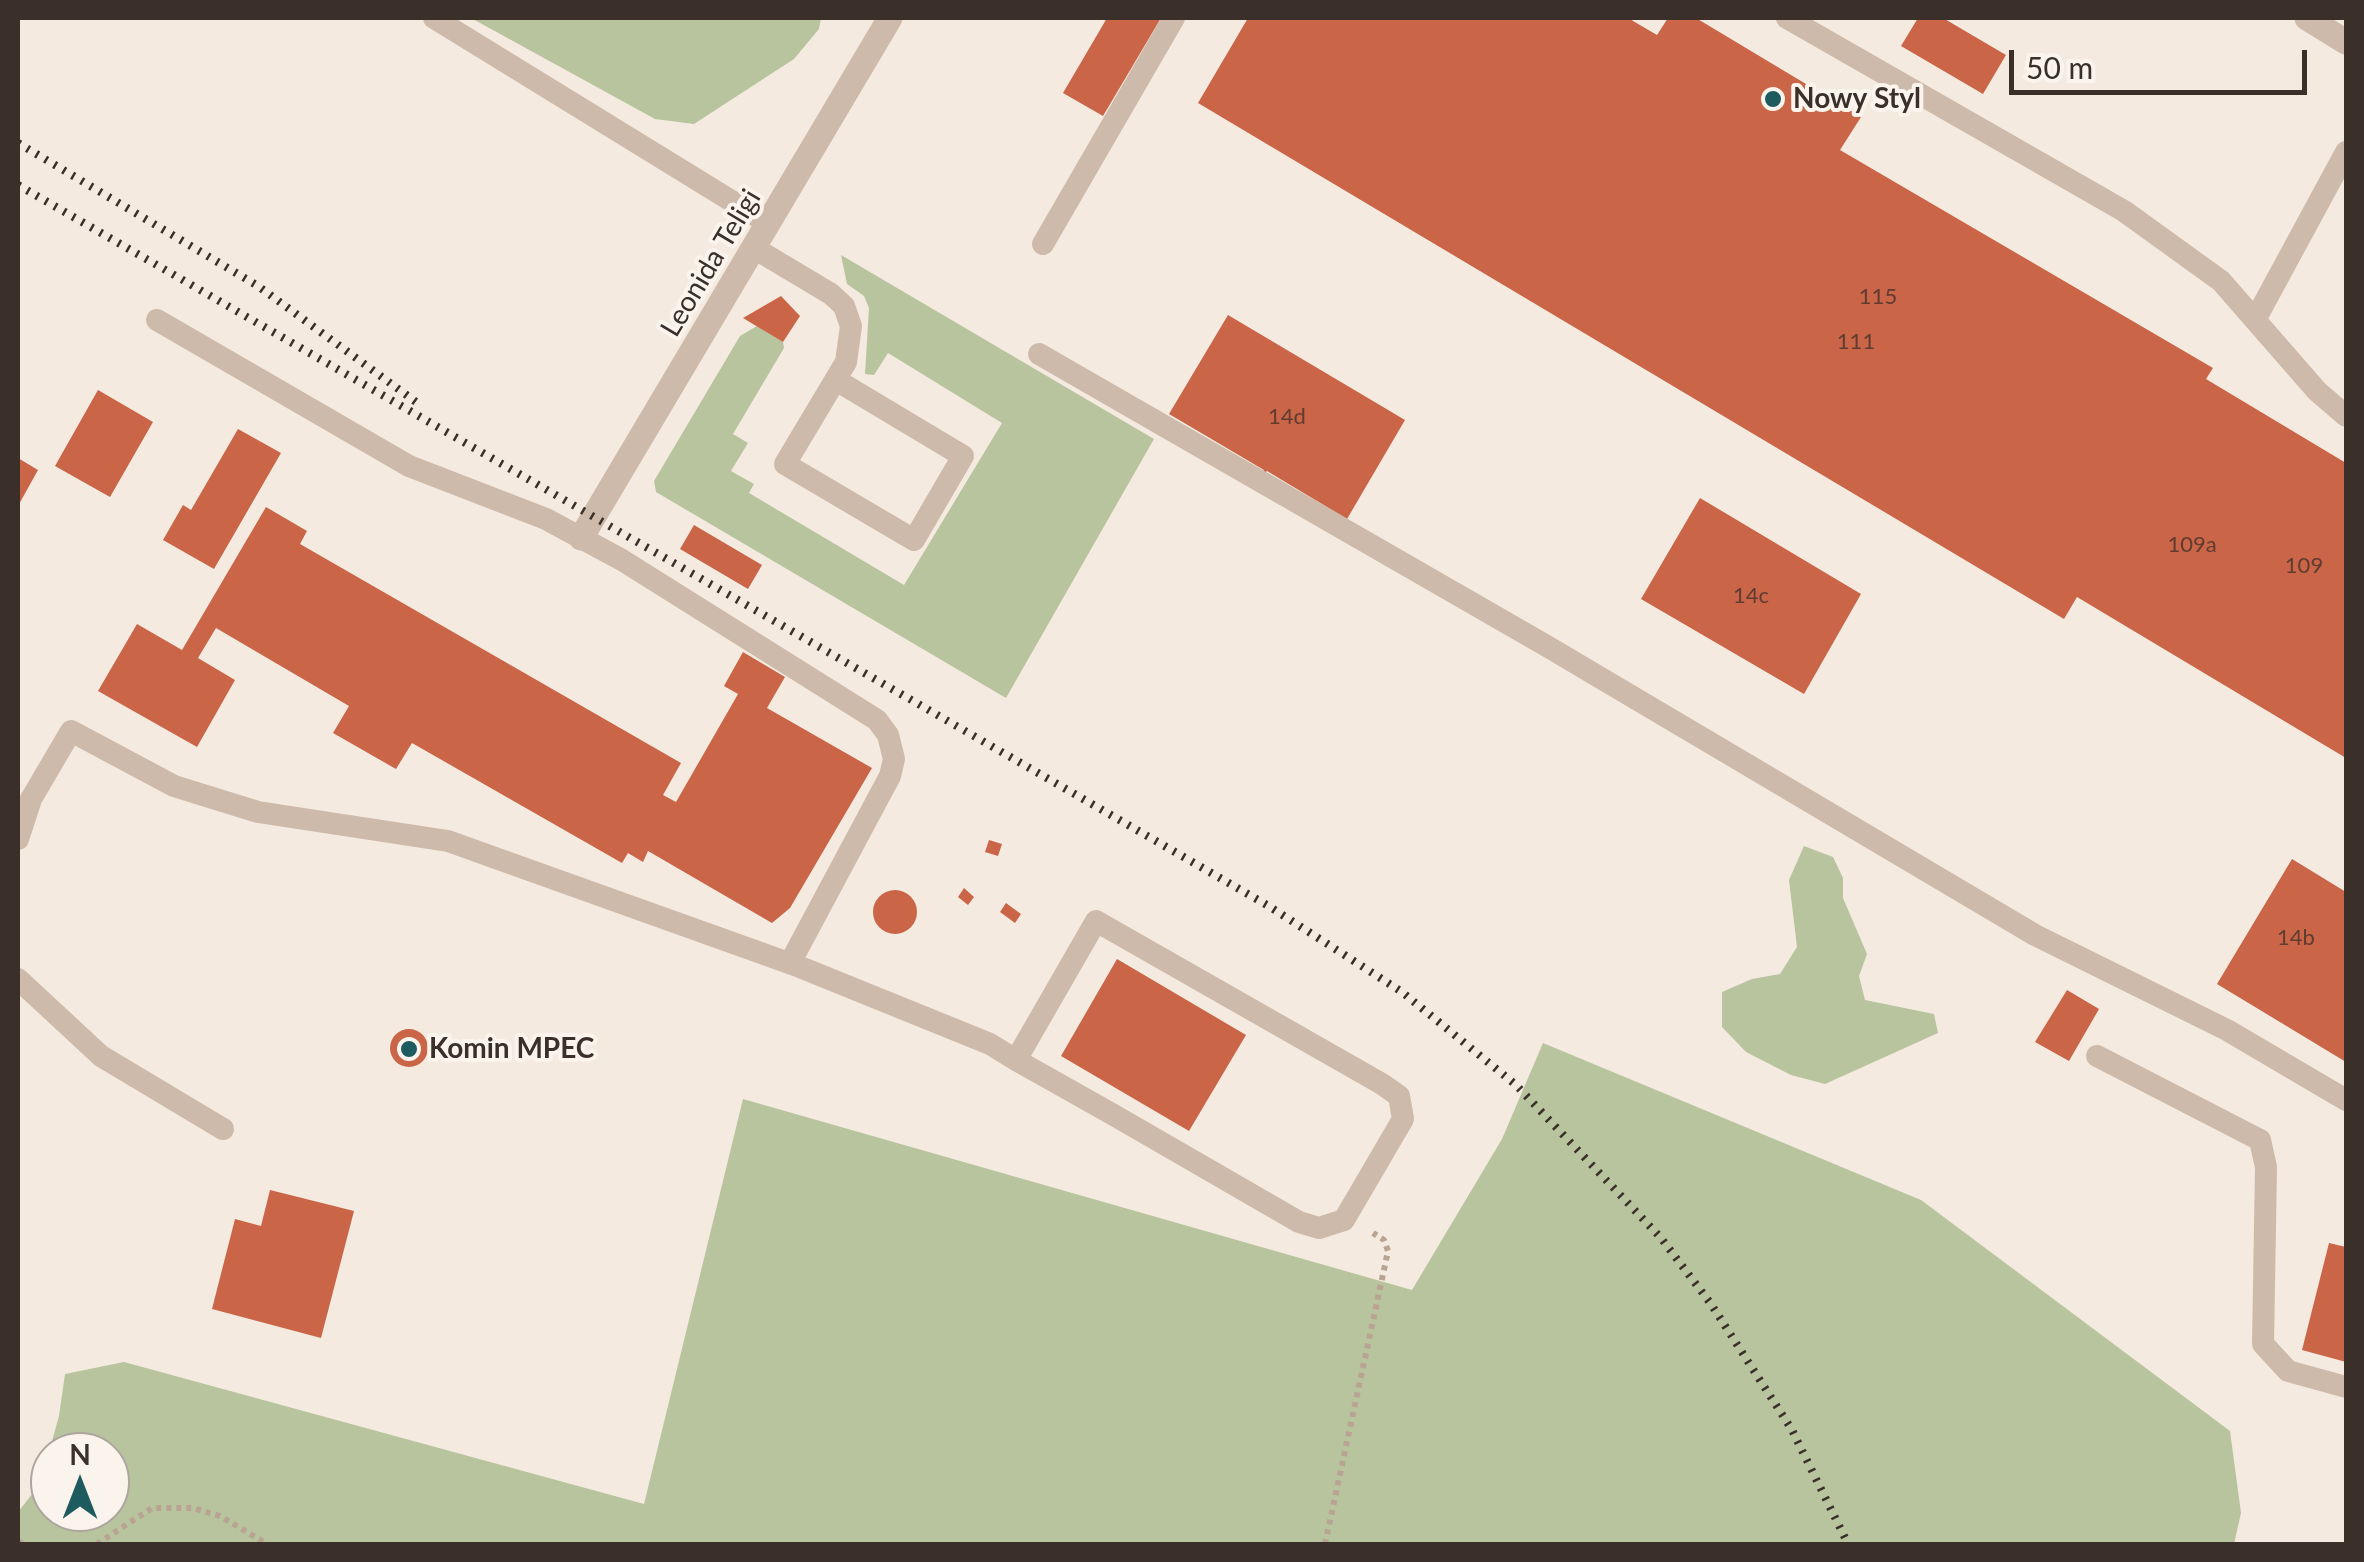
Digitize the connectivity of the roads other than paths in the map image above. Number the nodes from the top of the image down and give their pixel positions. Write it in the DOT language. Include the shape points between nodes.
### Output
graph roads {
  1 [pos="434,18"];
  2 [pos="890,18"];
  3 [pos="1174,18"];
  4 [pos="1788,18"];
  5 [pos="2307,18"];
  6 [pos="1816,24"];
  7 [pos="2346,42"];
  8 [pos="2346,152"];
  9 [pos="769,224"];
  10 [pos="1043,244"];
  11 [pos="754,248"];
  12 [pos="158,320"];
  13 [pos="2255,320"];
  14 [pos="1039,354"];
  15 [pos="836,380"];
  16 [pos="2346,416"];
  17 [pos="581,538"];
  18 [pos="24,798"];
  19 [pos="18,839"];
  20 [pos="790,962"];
  21 [pos="18,979"];
  22 [pos="2097,1056"];
  23 [pos="1016,1060"];
  24 [pos="2346,1100"];
  25 [pos="223,1128"];
  26 [pos="2346,1387"];
  1 -- 9 [label="lane"];
  2 -- 9 [label="street, Leonida Teligi"];
  3 -- 10 [label="lane"];
  4 -- 6 [label="lane"];
  5 -- 7 [label="street"];
  6 -- 13 [label="lane" via="2124,212 2221,280"];
  8 -- 13 [label="lane"];
  9 -- 11 [label="street, Leonida Teligi"];
  11 -- 15 [label="lane" via="844,306 851,345"];
  11 -- 17 [label="street, Leonida Teligi"];
  12 -- 17 [label="lane" via="410,466"];
  13 -- 16 [label="lane"];
  14 -- 24 [label="lane" via="2035,935 2226,1030"];
  15 -- 15 [label="lane" via="785,464 914,540 963,456"];
  17 -- 20 [label="lane" via="877,720 888,736 890,776"];
  18 -- 19 [label="lane"];
  18 -- 20 [label="lane" via="70,732 174,786 258,812 448,841"];
  20 -- 23 [label="lane"];
  21 -- 25 [label="lane" via="100,1056"];
  22 -- 26 [label="lane" via="2260,1140 2266,1167 2263,1344 2288,1371"];
  23 -- 23 [label="lane" via="1318,1228 1344,1220 1404,1119 1399,1096 1096,921"];
}
